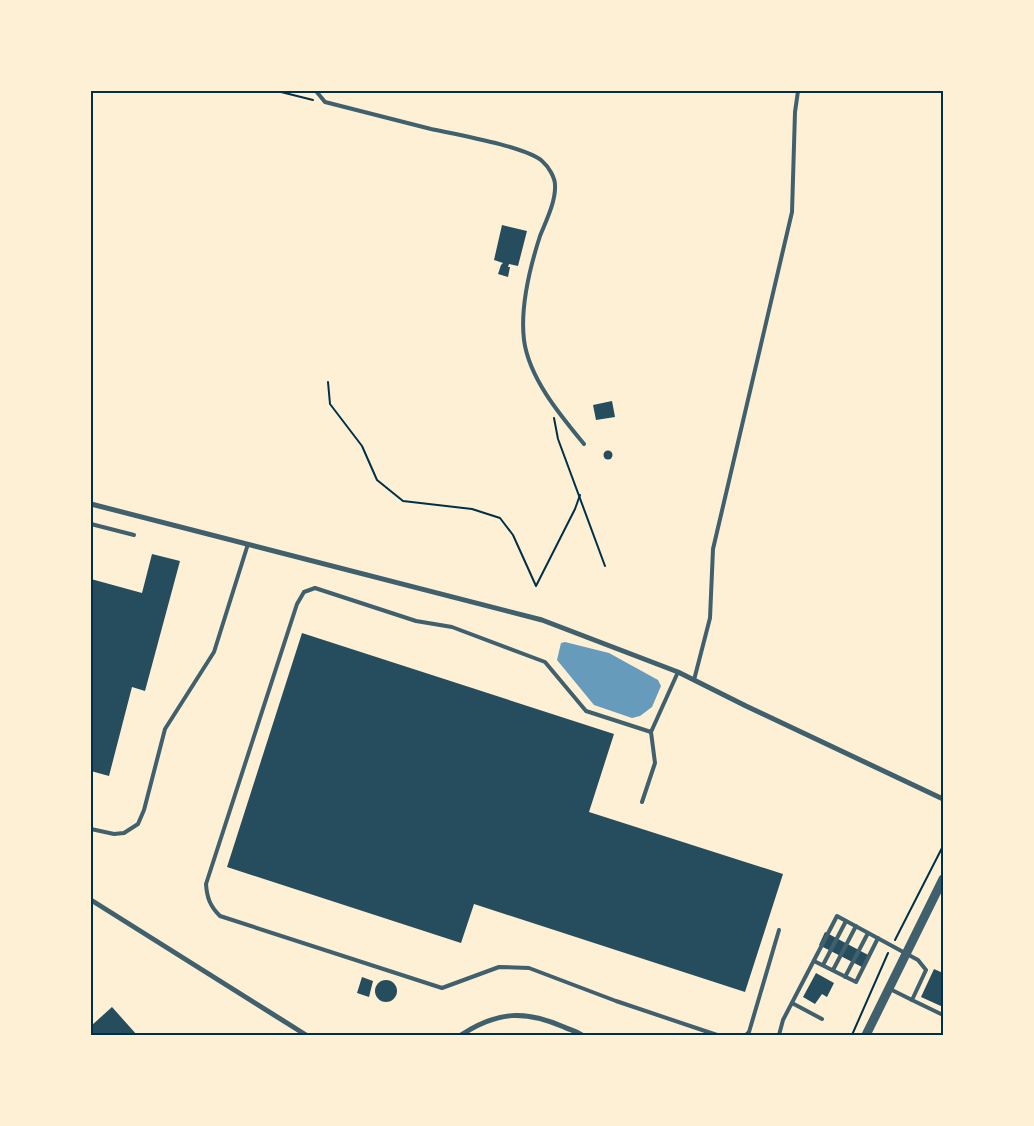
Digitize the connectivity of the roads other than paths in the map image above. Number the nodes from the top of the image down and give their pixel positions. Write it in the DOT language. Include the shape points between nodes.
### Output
graph roads {
  1 [pos="316,91"];
  2 [pos="798,91"];
  3 [pos="584,444"];
  4 [pos="91,504"];
  5 [pos="91,524"];
  6 [pos="134,536"];
  7 [pos="248,544"];
  8 [pos="678,672"];
  9 [pos="694,680"];
  10 [pos="652,732"];
  11 [pos="943,799"];
  12 [pos="642,802"];
  13 [pos="91,829"];
  14 [pos="943,879"];
  15 [pos="91,900"];
  16 [pos="846,921"];
  17 [pos="856,926"];
  18 [pos="779,930"];
  19 [pos="868,933"];
  20 [pos="878,938"];
  21 [pos="905,952"];
  22 [pos="814,961"];
  23 [pos="823,965"];
  24 [pos="833,970"];
  25 [pos="845,977"];
  26 [pos="888,988"];
  27 [pos="912,1000"];
  28 [pos="792,1003"];
  29 [pos="943,1015"];
  30 [pos="822,1019"];
  31 [pos="566,1028"];
  32 [pos="306,1035"];
  33 [pos="461,1035"];
  34 [pos="570,1035"];
  35 [pos="582,1035"];
  36 [pos="717,1035"];
  37 [pos="746,1035"];
  38 [pos="779,1035"];
  39 [pos="866,1035"];
  1 -- 3 [label="lane" via="325,102 512,147 542,160 550,170 555,185 524,305 524,340 529,361 540,381 564,420"];
  2 -- 9 [label="lane" via="792,212 713,549 710,618"];
  4 -- 7 [label="street"];
  5 -- 6 [label="lane"];
  7 -- 8 [label="street" via="542,620"];
  7 -- 13 [label="lane" via="214,652 165,729 138,824 119,833"];
  8 -- 9 [label="street"];
  8 -- 10 [label="lane"];
  9 -- 11 [label="street"];
  10 -- 12 [label="lane" via="655,763"];
  10 -- 36 [label="lane" via="586,712 545,662 452,627 416,621 314,588 304,592 297,604 206,884 207,897 220,916 442,988 499,967 528,968"];
  14 -- 21 [label="street"];
  15 -- 32 [label="street"];
  16 -- 17 [label="lane"];
  16 -- 22 [label="lane" via="837,916"];
  16 -- 23 [label="lane"];
  17 -- 19 [label="lane"];
  17 -- 24 [label="lane"];
  18 -- 37 [label="lane"];
  19 -- 20 [label="lane"];
  19 -- 25 [label="lane"];
  20 -- 21 [label="lane"];
  20 -- 25 [label="lane" via="856,982"];
  21 -- 26 [label="street"];
  21 -- 27 [label="lane" via="926,970"];
  22 -- 23 [label="lane"];
  22 -- 28 [label="lane"];
  23 -- 24 [label="lane"];
  24 -- 25 [label="lane"];
  26 -- 27 [label="lane"];
  26 -- 39 [label="street"];
  27 -- 29 [label="lane"];
  28 -- 30 [label="lane"];
  28 -- 38 [label="lane"];
  31 -- 33 [label="street" via="541,1017 516,1014 481,1023"];
  31 -- 34 [label="street"];
  31 -- 35 [label="street"];
}
